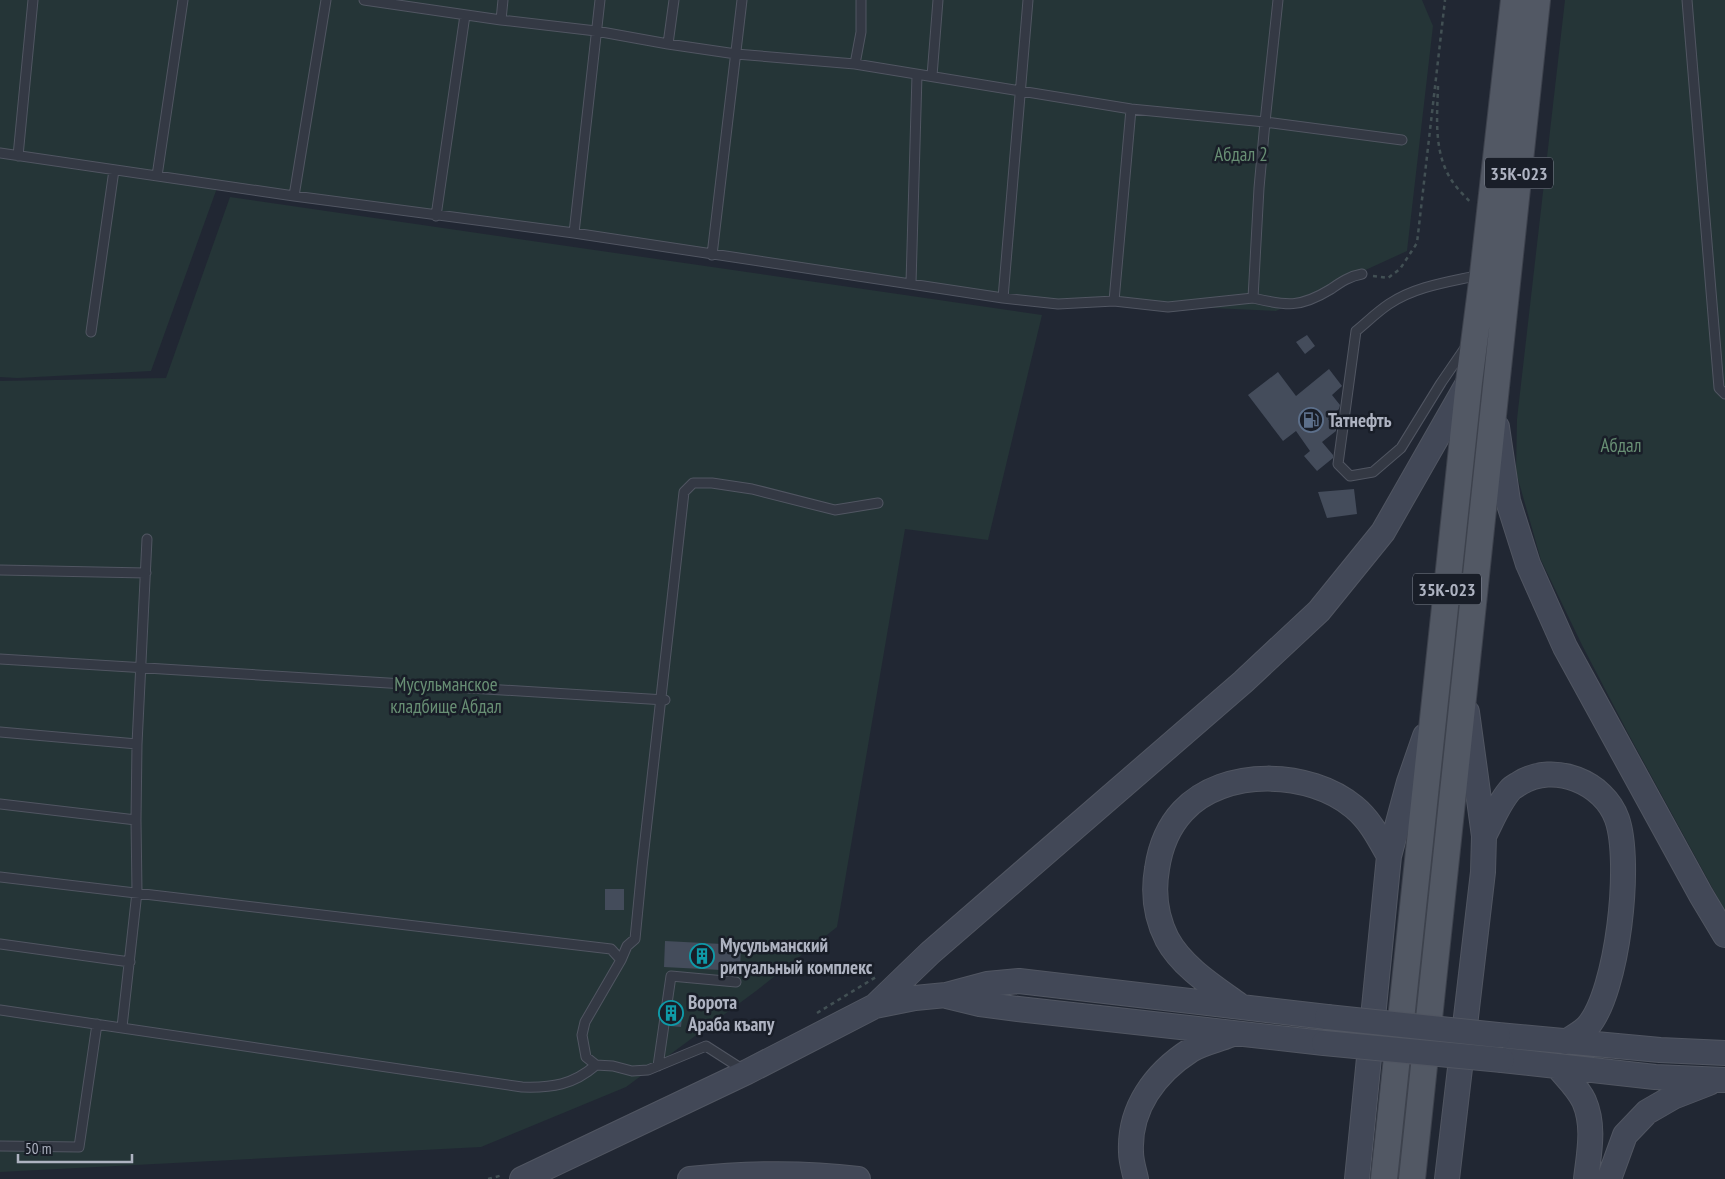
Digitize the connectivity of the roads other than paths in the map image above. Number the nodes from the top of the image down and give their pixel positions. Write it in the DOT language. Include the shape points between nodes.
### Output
graph roads {
  1 [pos="33,0"];
  2 [pos="183,0"];
  3 [pos="326,0"];
  4 [pos="364,0"];
  5 [pos="503,0"];
  6 [pos="600,0"];
  7 [pos="674,0"];
  8 [pos="742,0"];
  9 [pos="861,0"];
  10 [pos="938,0"];
  11 [pos="1028,0"];
  12 [pos="1278,0"];
  13 [pos="1514,0"];
  14 [pos="1537,0"];
  15 [pos="1687,0"];
  16 [pos="410,3"];
  17 [pos="465,15"];
  18 [pos="500,20"];
  19 [pos="596,31"];
  20 [pos="668,44"];
  21 [pos="736,54"];
  22 [pos="854,64"];
  23 [pos="918,75"];
  24 [pos="932,76"];
  25 [pos="1021,91"];
  26 [pos="1131,109"];
  27 [pos="1265,122"];
  28 [pos="1402,140"];
  29 [pos="0,153"];
  30 [pos="18,156"];
  31 [pos="114,170"];
  32 [pos="157,176"];
  33 [pos="294,196"];
  34 [pos="436,216"];
  35 [pos="574,233"];
  36 [pos="712,255"];
  37 [pos="1362,274"];
  38 [pos="1483,274"];
  39 [pos="911,283"];
  40 [pos="1003,298"];
  41 [pos="1253,298"];
  42 [pos="1114,301"];
  43 [pos="90,332"];
  44 [pos="1476,334"];
  45 [pos="1469,382"];
  46 [pos="1725,394"];
  47 [pos="1494,406"];
  48 [pos="878,503"];
  49 [pos="148,539"];
  50 [pos="0,570"];
  51 [pos="146,573"];
  52 [pos="0,659"];
  53 [pos="141,668"];
  54 [pos="1463,689"];
  55 [pos="662,700"];
  56 [pos="1434,709"];
  57 [pos="0,732"];
  58 [pos="137,744"];
  59 [pos="0,804"];
  60 [pos="136,820"];
  61 [pos="1484,836"];
  62 [pos="1389,856"];
  63 [pos="0,876"];
  64 [pos="137,892"];
  65 [pos="1725,935"];
  66 [pos="0,944"];
  67 [pos="621,960"];
  68 [pos="130,962"];
  69 [pos="736,982"];
  70 [pos="946,995"];
  71 [pos="875,1006"];
  72 [pos="1240,1006"];
  73 [pos="0,1010"];
  74 [pos="97,1024"];
  75 [pos="122,1027"];
  76 [pos="1234,1034"];
  77 [pos="1566,1042"];
  78 [pos="1725,1052"];
  79 [pos="596,1065"];
  80 [pos="658,1066"];
  81 [pos="1557,1066"];
  82 [pos="747,1072"];
  83 [pos="1720,1080"];
  84 [pos="0,1146"];
  85 [pos="516,1176"];
  86 [pos="690,1179"];
  87 [pos="858,1179"];
  88 [pos="1136,1179"];
  89 [pos="1357,1179"];
  90 [pos="1384,1179"];
  91 [pos="1412,1179"];
  92 [pos="1447,1179"];
  93 [pos="1586,1179"];
  94 [pos="1609,1179"];
  1 -- 30 [label="lane"];
  2 -- 32 [label="lane"];
  3 -- 33 [label="lane"];
  4 -- 16 [label="lane"];
  5 -- 18 [label="lane"];
  6 -- 19 [label="lane"];
  7 -- 20 [label="lane"];
  8 -- 21 [label="lane"];
  9 -- 22 [label="lane" via="861,32"];
  10 -- 24 [label="lane"];
  11 -- 25 [label="lane"];
  12 -- 27 [label="lane"];
  13 -- 38 [label="main road, 35К-023"];
  14 -- 47 [label="main road, 35К-023"];
  15 -- 46 [label="lane" via="1719,388"];
  16 -- 17 [label="lane"];
  17 -- 18 [label="lane"];
  17 -- 34 [label="lane"];
  18 -- 19 [label="lane"];
  19 -- 20 [label="lane"];
  19 -- 35 [label="lane"];
  20 -- 21 [label="lane"];
  21 -- 22 [label="lane"];
  21 -- 36 [label="lane"];
  22 -- 23 [label="lane"];
  23 -- 24 [label="lane"];
  23 -- 39 [label="lane"];
  24 -- 25 [label="lane"];
  25 -- 26 [label="lane"];
  25 -- 40 [label="lane"];
  26 -- 27 [label="lane"];
  26 -- 42 [label="lane"];
  27 -- 28 [label="lane"];
  27 -- 41 [label="lane"];
  29 -- 30 [label="lane"];
  30 -- 31 [label="lane"];
  31 -- 32 [label="lane"];
  31 -- 43 [label="lane"];
  32 -- 33 [label="lane"];
  33 -- 34 [label="lane"];
  34 -- 35 [label="lane"];
  35 -- 36 [label="lane"];
  36 -- 39 [label="lane"];
  37 -- 41 [label="lane" via="1351,276 1316,298 1293,305"];
  38 -- 44 [label="main road, 35К-023"];
  38 -- 44 [label="lane" via="1409,293 1388,304 1356,331 1338,464 1350,476 1372,472 1401,448"];
  39 -- 40 [label="lane"];
  40 -- 42 [label="lane" via="1058,304"];
  41 -- 42 [label="lane" via="1168,307"];
  44 -- 45 [label="main road, 35К-023"];
  45 -- 56 [label="main road, 35К-023"];
  45 -- 71 [label="main road" via="1383,532 1319,610 1243,682 930,954"];
  47 -- 54 [label="main road, 35К-023"];
  47 -- 65 [label="main road" via="1508,501 1532,572 1565,647"];
  48 -- 55 [label="lane" via="835,510 752,489 693,483 684,492"];
  49 -- 51 [label="lane"];
  50 -- 51 [label="lane"];
  51 -- 53 [label="lane"];
  52 -- 53 [label="lane"];
  53 -- 55 [label="lane"];
  53 -- 58 [label="lane"];
  54 -- 61 [label="main road"];
  54 -- 91 [label="main road, 35К-023"];
  55 -- 67 [label="lane" via="635,939 627,946"];
  56 -- 62 [label="main road" via="1409,782"];
  56 -- 90 [label="main road, 35К-023"];
  57 -- 58 [label="lane"];
  58 -- 60 [label="lane"];
  59 -- 60 [label="lane"];
  60 -- 64 [label="lane"];
  61 -- 77 [label="main road" via="1511,788 1531,776 1551,774 1589,784 1605,799 1617,818 1623,847 1624,878 1612,972 1599,1008 1588,1026"];
  61 -- 92 [label="main road" via="1483,872"];
  62 -- 72 [label="main road" via="1371,824 1354,807 1334,794 1310,785 1268,779 1232,782 1205,794 1183,811 1168,832 1159,855 1154,884 1157,913 1167,939 1184,961"];
  62 -- 89 [label="main road"];
  63 -- 64 [label="lane"];
  64 -- 67 [label="lane" via="612,949"];
  64 -- 68 [label="lane"];
  66 -- 68 [label="lane"];
  67 -- 79 [label="lane" via="585,1022 582,1035 586,1057"];
  68 -- 75 [label="lane"];
  69 -- 80 [label="lane" via="671,976"];
  70 -- 71 [label="main road"];
  70 -- 72 [label="main road" via="986,984 1019,981"];
  70 -- 76 [label="main road" via="1018,1010"];
  71 -- 82 [label="main road"];
  72 -- 77 [label="main road, bridge"];
  73 -- 74 [label="lane"];
  74 -- 75 [label="lane"];
  74 -- 84 [label="lane" via="79,1147"];
  75 -- 79 [label="lane" via="522,1087 566,1084"];
  76 -- 81 [label="main road, bridge"];
  76 -- 88 [label="main road" via="1192,1049 1163,1072 1145,1093 1134,1122 1130,1152"];
  77 -- 78 [label="main road"];
  79 -- 80 [label="lane" via="632,1071"];
  80 -- 82 [label="lane" via="706,1046"];
  81 -- 83 [label="main road" via="1655,1077"];
  81 -- 93 [label="main road" via="1583,1100 1590,1120"];
  82 -- 85 [label="main road"];
  83 -- 94 [label="main road" via="1673,1097 1647,1112 1625,1135"];
  86 -- 87 [label="main road" via="779,1173"];
}
